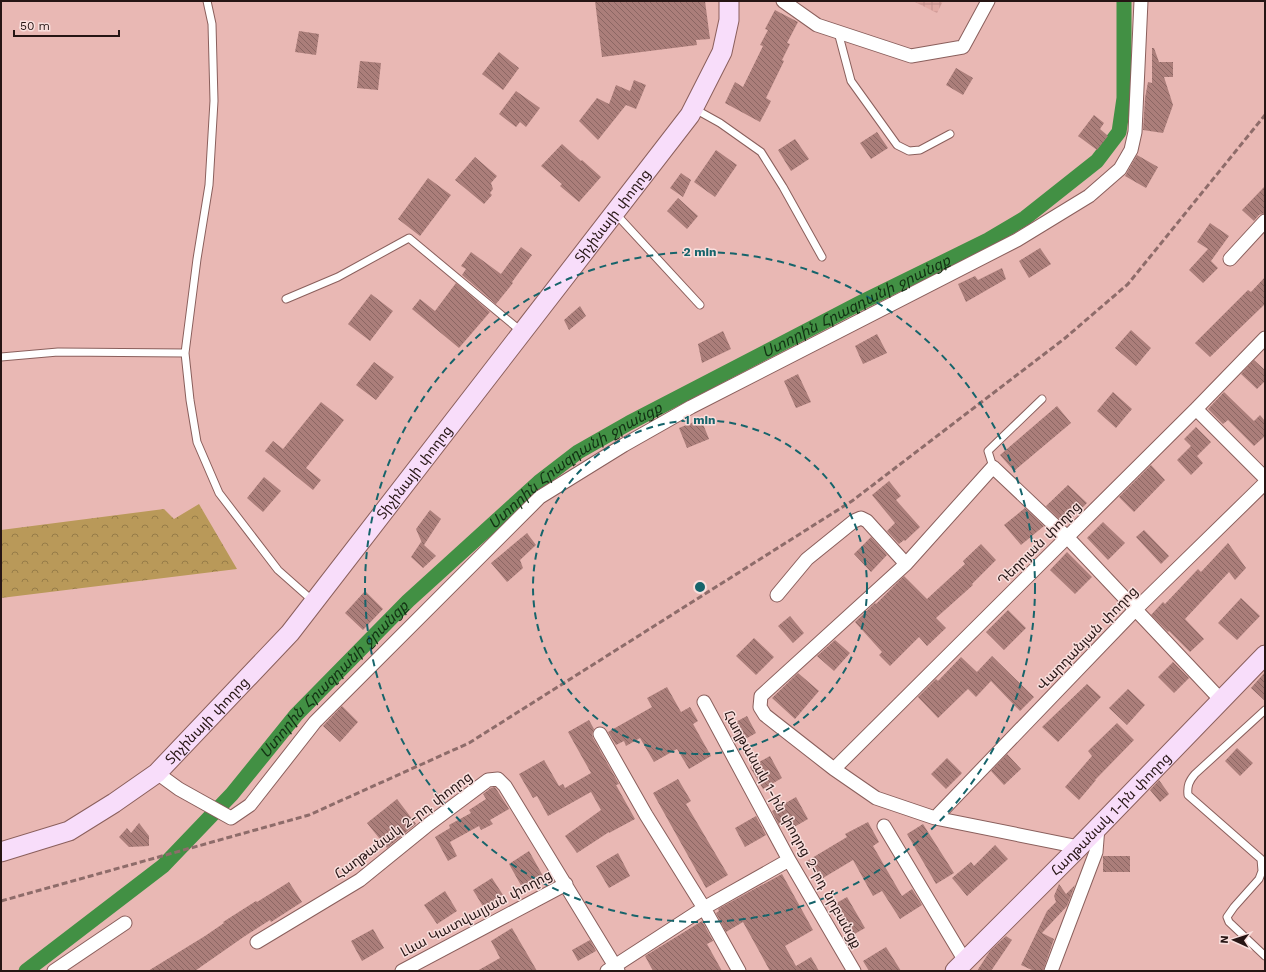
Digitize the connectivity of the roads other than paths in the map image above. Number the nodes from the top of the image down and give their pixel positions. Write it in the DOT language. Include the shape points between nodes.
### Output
graph roads {
  1 [pos="207,1"];
  2 [pos="729,1"];
  3 [pos="783,1"];
  4 [pos="988,1"];
  5 [pos="1141,1"];
  6 [pos="838,31"];
  7 [pos="693,108"];
  8 [pos="950,134"];
  9 [pos="614,213"];
  10 [pos="1265,221"];
  11 [pos="822,257"];
  12 [pos="1230,259"];
  13 [pos="286,299"];
  14 [pos="700,305"];
  15 [pos="522,332"];
  16 [pos="1265,338"];
  17 [pos="185,353"];
  18 [pos="1,357"];
  19 [pos="1042,399"];
  20 [pos="1196,409"];
  21 [pos="993,467"];
  22 [pos="1265,478"];
  23 [pos="1265,483"];
  24 [pos="1068,538"];
  25 [pos="906,564"];
  26 [pos="777,595"];
  27 [pos="314,602"];
  28 [pos="1135,610"];
  29 [pos="1265,655"];
  30 [pos="1221,700"];
  31 [pos="704,702"];
  32 [pos="1265,710"];
  33 [pos="600,734"];
  34 [pos="834,769"];
  35 [pos="157,773"];
  36 [pos="935,818"];
  37 [pos="884,826"];
  38 [pos="1098,827"];
  39 [pos="1079,847"];
  40 [pos="1,852"];
  41 [pos="790,860"];
  42 [pos="566,884"];
  43 [pos="704,908"];
  44 [pos="125,923"];
  45 [pos="257,942"];
  46 [pos="1265,956"];
  47 [pos="960,966"];
  48 [pos="613,969"];
  49 [pos="54,971"];
  50 [pos="402,971"];
  51 [pos="739,971"];
  52 [pos="854,971"];
  53 [pos="1051,971"];
  1 -- 17 [label="lane" via="212,24 214,93 209,178"];
  2 -- 7 [label="street, Տիչինայի փողոց" via="729,20 722,52"];
  3 -- 6 [label="street" via="817,25"];
  4 -- 6 [label="street" via="963,46 911,56"];
  5 -- 35 [label="street" via="1135,132 1131,150 1120,169 1089,196 1017,240 691,407 540,497 315,722 250,805 231,818 179,789"];
  6 -- 8 [label="lane" via="851,81 897,145 909,152 920,150"];
  7 -- 9 [label="street, Տիչինայի փողոց"];
  7 -- 11 [label="lane" via="720,123 761,152"];
  9 -- 14 [label="lane"];
  9 -- 15 [label="street, Տիչինայի փողոց"];
  10 -- 12 [label="street"];
  13 -- 15 [label="lane" via="338,277 409,238"];
  15 -- 27 [label="street, Տիչինայի փողոց"];
  16 -- 20 [label="street, Դեղոյան փողոց"];
  17 -- 18 [label="lane" via="58,352"];
  17 -- 27 [label="lane" via="197,442 219,493 278,570"];
  19 -- 21 [label="lane" via="988,451"];
  20 -- 22 [label="street"];
  20 -- 24 [label="street, Դեղոյան փողոց"];
  21 -- 24 [label="street"];
  21 -- 25 [label="street"];
  23 -- 28 [label="street, Վարդանյան փողոց"];
  24 -- 28 [label="street"];
  24 -- 34 [label="street, Դեղոյան փողոց"];
  25 -- 26 [label="street" via="867,520 861,518 807,560"];
  25 -- 34 [label="street" via="761,696 760,707 765,715"];
  27 -- 35 [label="street, Տիչինայի փողոց" via="290,633"];
  28 -- 30 [label="street"];
  28 -- 36 [label="street, Վարդանյան փողոց"];
  29 -- 30 [label="street, Հաղթանակ 1-ին փողոց"];
  30 -- 38 [label="street, Հաղթանակ 1-ին փողոց"];
  31 -- 41 [label="street, Հաղթանակ 1-ին փողոց 2-րդ նրբանցք"];
  32 -- 46 [label="lane" via="1195,774 1190,780 1188,795 1261,858 1260,879 1228,916 1229,922"];
  33 -- 43 [label="street" via="646,815"];
  34 -- 36 [label="street" via="876,798"];
  35 -- 40 [label="street, Տիչինայի փողոց" via="69,831"];
  36 -- 39 [label="street"];
  37 -- 47 [label="street"];
  38 -- 39 [label="street, Հաղթանակ 1-ին փողոց"];
  38 -- 53 [label="street" via="1096,852"];
  39 -- 47 [label="street, Հաղթանակ 1-ին փողոց"];
  41 -- 43 [label="street"];
  41 -- 52 [label="street, Հաղթանակ 1-ին փողոց 2-րդ նրբանցք"];
  42 -- 45 [label="street, Հաղթանակ 2-րդ փողոց" via="505,786 498,779 488,780 428,824 360,880"];
  42 -- 48 [label="street, Հաղթանակ 2-րդ փողոց"];
  42 -- 50 [label="street, Լևա Կատվալյան փողոց"];
  43 -- 48 [label="street"];
  43 -- 51 [label="street"];
  44 -- 49 [label="street"];
}
